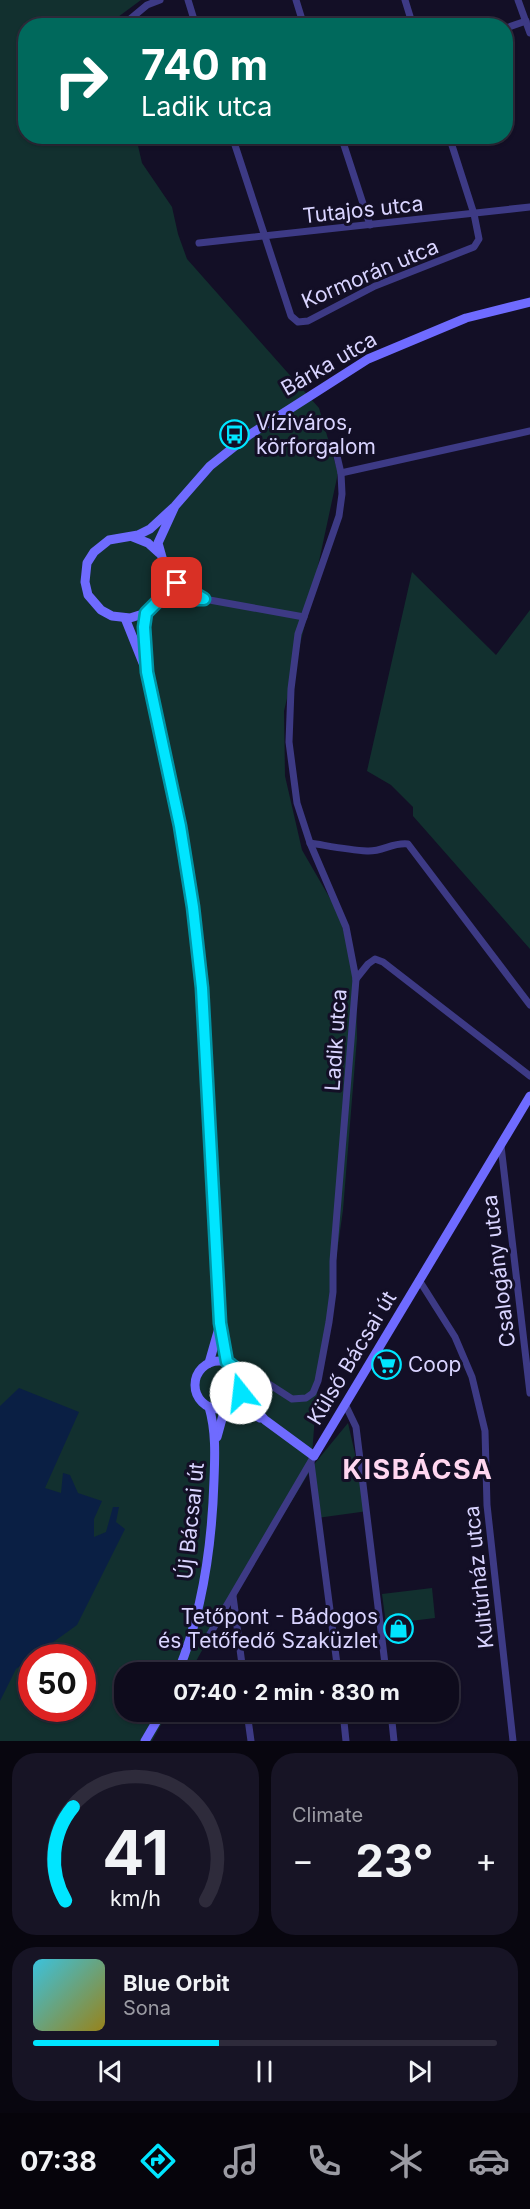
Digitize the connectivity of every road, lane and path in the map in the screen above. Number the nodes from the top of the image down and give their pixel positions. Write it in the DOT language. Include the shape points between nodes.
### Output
graph roads {
  1 [pos="160,0"];
  2 [pos="188,0"];
  3 [pos="296,0"];
  4 [pos="405,0"];
  5 [pos="518,0"];
  6 [pos="131,18"];
  7 [pos="194,18"];
  8 [pos="302,18"];
  9 [pos="411,18"];
  10 [pos="526,21"];
  11 [pos="513,26"];
  12 [pos="530,33"];
  13 [pos="235,144"];
  14 [pos="344,144"];
  15 [pos="452,144"];
  16 [pos="530,207"];
  17 [pos="474,214"];
  18 [pos="370,225"];
  19 [pos="265,237"];
  20 [pos="199,243"];
  21 [pos="530,302"];
  22 [pos="530,431"];
  23 [pos="337,456"];
  24 [pos="341,473"];
  25 [pos="175,506"];
  26 [pos="128,536"];
  27 [pos="160,555"];
  28 [pos="167,576"];
  29 [pos="160,599"];
  30 [pos="204,599"];
  31 [pos="146,613"];
  32 [pos="304,617"];
  33 [pos="125,618"];
  34 [pos="147,672"];
  35 [pos="310,843"];
  36 [pos="356,980"];
  37 [pos="530,1005"];
  38 [pos="530,1076"];
  39 [pos="530,1095"];
  40 [pos="501,1146"];
  41 [pos="419,1280"];
  42 [pos="220,1323"];
  43 [pos="227,1362"];
  44 [pos="209,1363"];
  45 [pos="242,1377"];
  46 [pos="241,1393"];
  47 [pos="530,1393"];
  48 [pos="345,1404"];
  49 [pos="229,1406"];
  50 [pos="210,1407"];
  51 [pos="265,1420"];
  52 [pos="216,1442"];
  53 [pos="313,1460"];
  54 [pos="233,1596"];
  55 [pos="207,1640"];
  56 [pos="181,1662"];
  57 [pos="242,1662"];
  58 [pos="337,1662"];
  59 [pos="385,1662"];
  60 [pos="156,1722"];
  61 [pos="248,1722"];
  62 [pos="344,1722"];
  63 [pos="392,1722"];
  64 [pos="145,1741"];
  65 [pos="251,1741"];
  66 [pos="346,1741"];
  67 [pos="394,1741"];
  68 [pos="513,1741"];
  1 -- 6 [label="street"];
  2 -- 7 [label="street"];
  3 -- 8 [label="street"];
  4 -- 9 [label="street"];
  5 -- 10 [label="street"];
  10 -- 11 [label="street"];
  10 -- 12 [label="street"];
  13 -- 19 [label="street"];
  14 -- 18 [label="street"];
  15 -- 17 [label="street"];
  16 -- 17 [label="street, Tutajos utca"];
  17 -- 18 [label="street, Tutajos utca"];
  17 -- 19 [label="street, Kormorán utca" via="479,239 474,248 375,286 308,321 298,322 291,316"];
  18 -- 19 [label="street, Tutajos utca"];
  19 -- 20 [label="street, Tutajos utca"];
  21 -- 25 [label="street, Bárka utca" via="466,318 368,359 249,435 210,466"];
  22 -- 24 [label="street"];
  23 -- 24 [label="street, Ladik utca"];
  24 -- 32 [label="street, Ladik utca" via="339,516"];
  25 -- 26 [label="street" via="150,529"];
  25 -- 27 [label="street" via="158,543"];
  26 -- 27 [label="street" via="145,541"];
  26 -- 33 [label="street" via="98,547 87,563 85,576 86,589 96,605 112,616"];
  27 -- 28 [label="street"];
  28 -- 29 [label="street"];
  28 -- 30 [label="street"];
  29 -- 30 [label="street"];
  29 -- 31 [label="street"];
  30 -- 32 [label="street"];
  31 -- 33 [label="street"];
  31 -- 34 [label="street, Új Bácsai út"];
  32 -- 35 [label="street, Ladik utca" via="291,689 289,742 297,802"];
  33 -- 34 [label="street, Új Bácsai út"];
  34 -- 42 [label="street, Új Bácsai út" via="193,907 202,988"];
  35 -- 36 [label="street, Ladik utca" via="346,927"];
  35 -- 37 [label="street" via="367,851 408,844"];
  36 -- 38 [label="street" via="375,959 383,962"];
  36 -- 45 [label="street, Ladik utca" via="333,1292 317,1387 306,1398 292,1399 258,1377"];
  39 -- 40 [label="street, Külső Bácsai út"];
  40 -- 41 [label="street, Külső Bácsai út"];
  40 -- 47 [label="street, Csalogány utca"];
  41 -- 48 [label="street, Külső Bácsai út"];
  41 -- 68 [label="street, Kultúrház utca" via="455,1337 472,1377 485,1431 487,1505"];
  42 -- 43 [label="street, Új Bácsai út"];
  42 -- 44 [label="street, Új Bácsai út"];
  43 -- 44 [label="street"];
  43 -- 45 [label="street"];
  44 -- 50 [label="street, Új Bácsai út" via="198,1373 195,1389"];
  45 -- 46 [label="street"];
  46 -- 49 [label="street, Új Bácsai út"];
  46 -- 51 [label="street"];
  48 -- 53 [label="street, Külső Bácsai út"];
  48 -- 59 [label="street" via="356,1427"];
  49 -- 50 [label="street"];
  49 -- 51 [label="street"];
  49 -- 52 [label="street, Új Bácsai út"];
  50 -- 52 [label="street, Új Bácsai út"];
  51 -- 53 [label="street"];
  52 -- 56 [label="street, Új Bácsai út" via="208,1565"];
  53 -- 54 [label="street, Külső Bácsai út"];
  53 -- 58 [label="street"];
  54 -- 55 [label="street, Külső Bácsai út"];
  54 -- 57 [label="street"];
  60 -- 64 [label="street"];
  61 -- 65 [label="street"];
  62 -- 66 [label="street"];
  63 -- 67 [label="street"];
}
